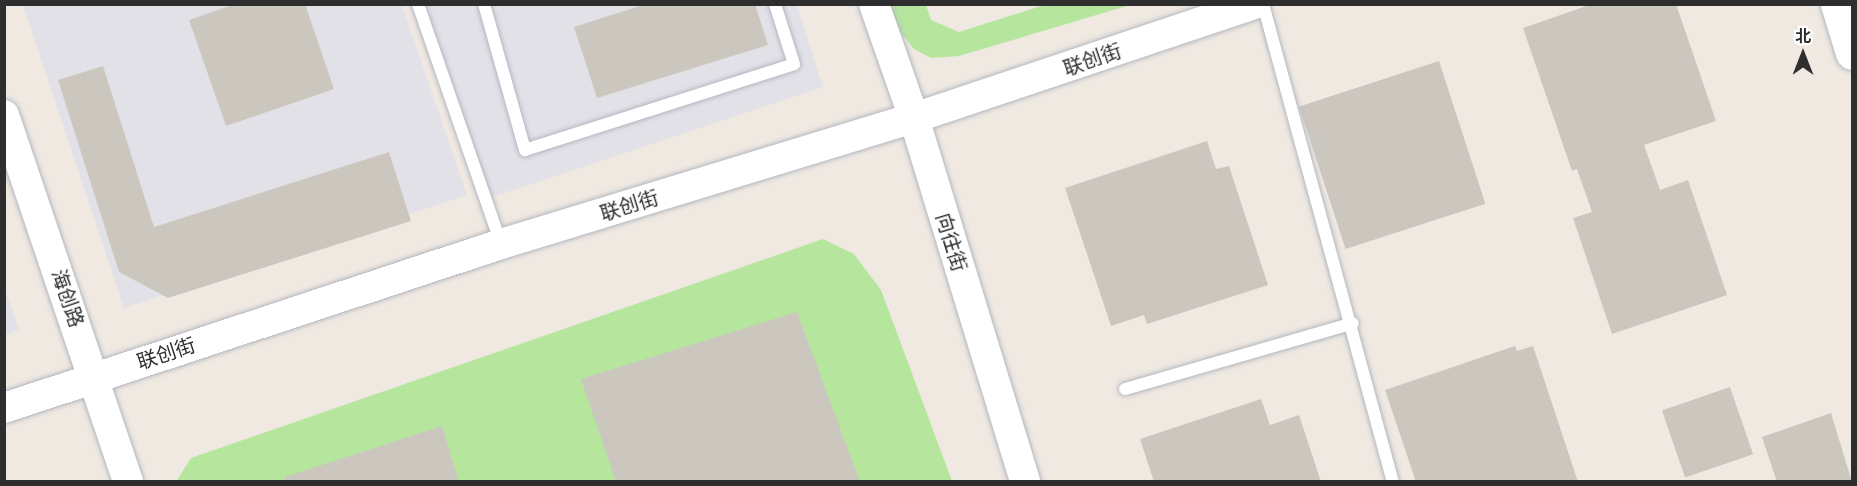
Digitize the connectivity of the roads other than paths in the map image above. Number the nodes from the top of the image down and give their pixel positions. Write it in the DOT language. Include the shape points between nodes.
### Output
graph roads {
  1 [pos="418,4"];
  2 [pos="484,4"];
  3 [pos="775,4"];
  4 [pos="874,4"];
  5 [pos="1254,4"];
  6 [pos="1263,4"];
  7 [pos="1837,4"];
  8 [pos="1852,53"];
  9 [pos="4,115"];
  10 [pos="914,118"];
  11 [pos="501,244"];
  12 [pos="1353,323"];
  13 [pos="96,376"];
  14 [pos="1125,389"];
  15 [pos="4,408"];
  16 [pos="128,482"];
  17 [pos="1025,482"];
  18 [pos="1393,482"];
  1 -- 11 [label="lane"];
  2 -- 3 [label="lane" via="525,150 794,64"];
  4 -- 10 [label="street, 向往街"];
  5 -- 10 [label="street, 联创街"];
  6 -- 12 [label="lane"];
  7 -- 8 [label="main road"];
  9 -- 13 [label="street, 海创路"];
  10 -- 11 [label="street, 联创街"];
  10 -- 17 [label="street, 向往街"];
  11 -- 13 [label="street, 联创街"];
  12 -- 14 [label="lane"];
  12 -- 18 [label="lane"];
  13 -- 15 [label="street, 联创街"];
  13 -- 16 [label="street, 海创路"];
}
